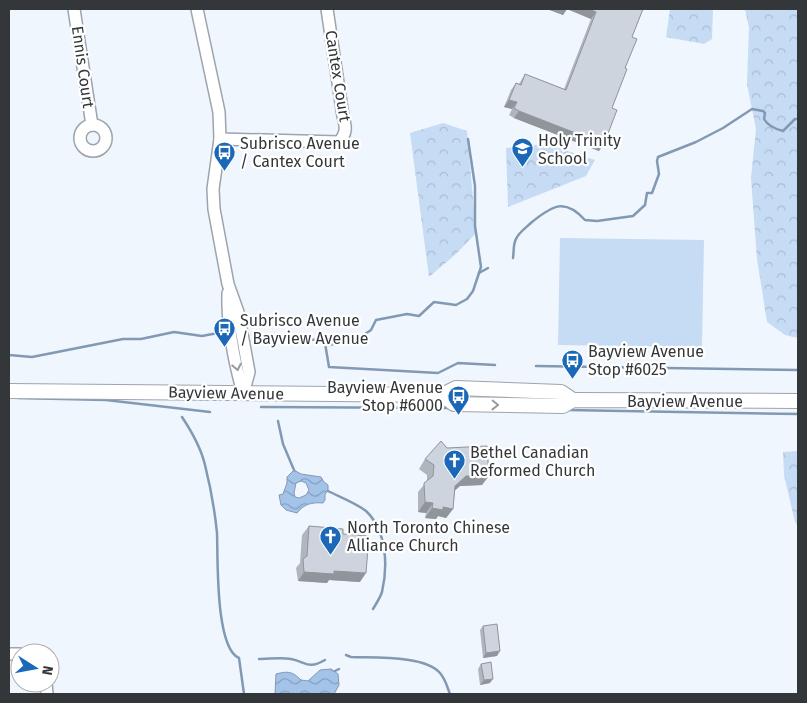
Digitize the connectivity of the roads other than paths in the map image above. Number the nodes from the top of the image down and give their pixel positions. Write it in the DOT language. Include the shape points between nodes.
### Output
graph roads {
  1 [pos="74,9"];
  2 [pos="197,9"];
  3 [pos="327,9"];
  4 [pos="92,125"];
  5 [pos="220,139"];
  6 [pos="9,391"];
  7 [pos="243,394"];
  8 [pos="798,401"];
  1 -- 4 [label="street, Ennis Court"];
  2 -- 5 [label="street" via="219,112"];
  3 -- 5 [label="street, Cantex Court" via="346,129 344,137 339,142"];
  5 -- 7 [label="street" via="213,199 228,284 228,313 237,372"];
  6 -- 7 [label="main road, Bayview Avenue"];
  7 -- 8 [label="main road, Bayview Avenue" via="442,395 456,388 561,392 573,400"];
}
